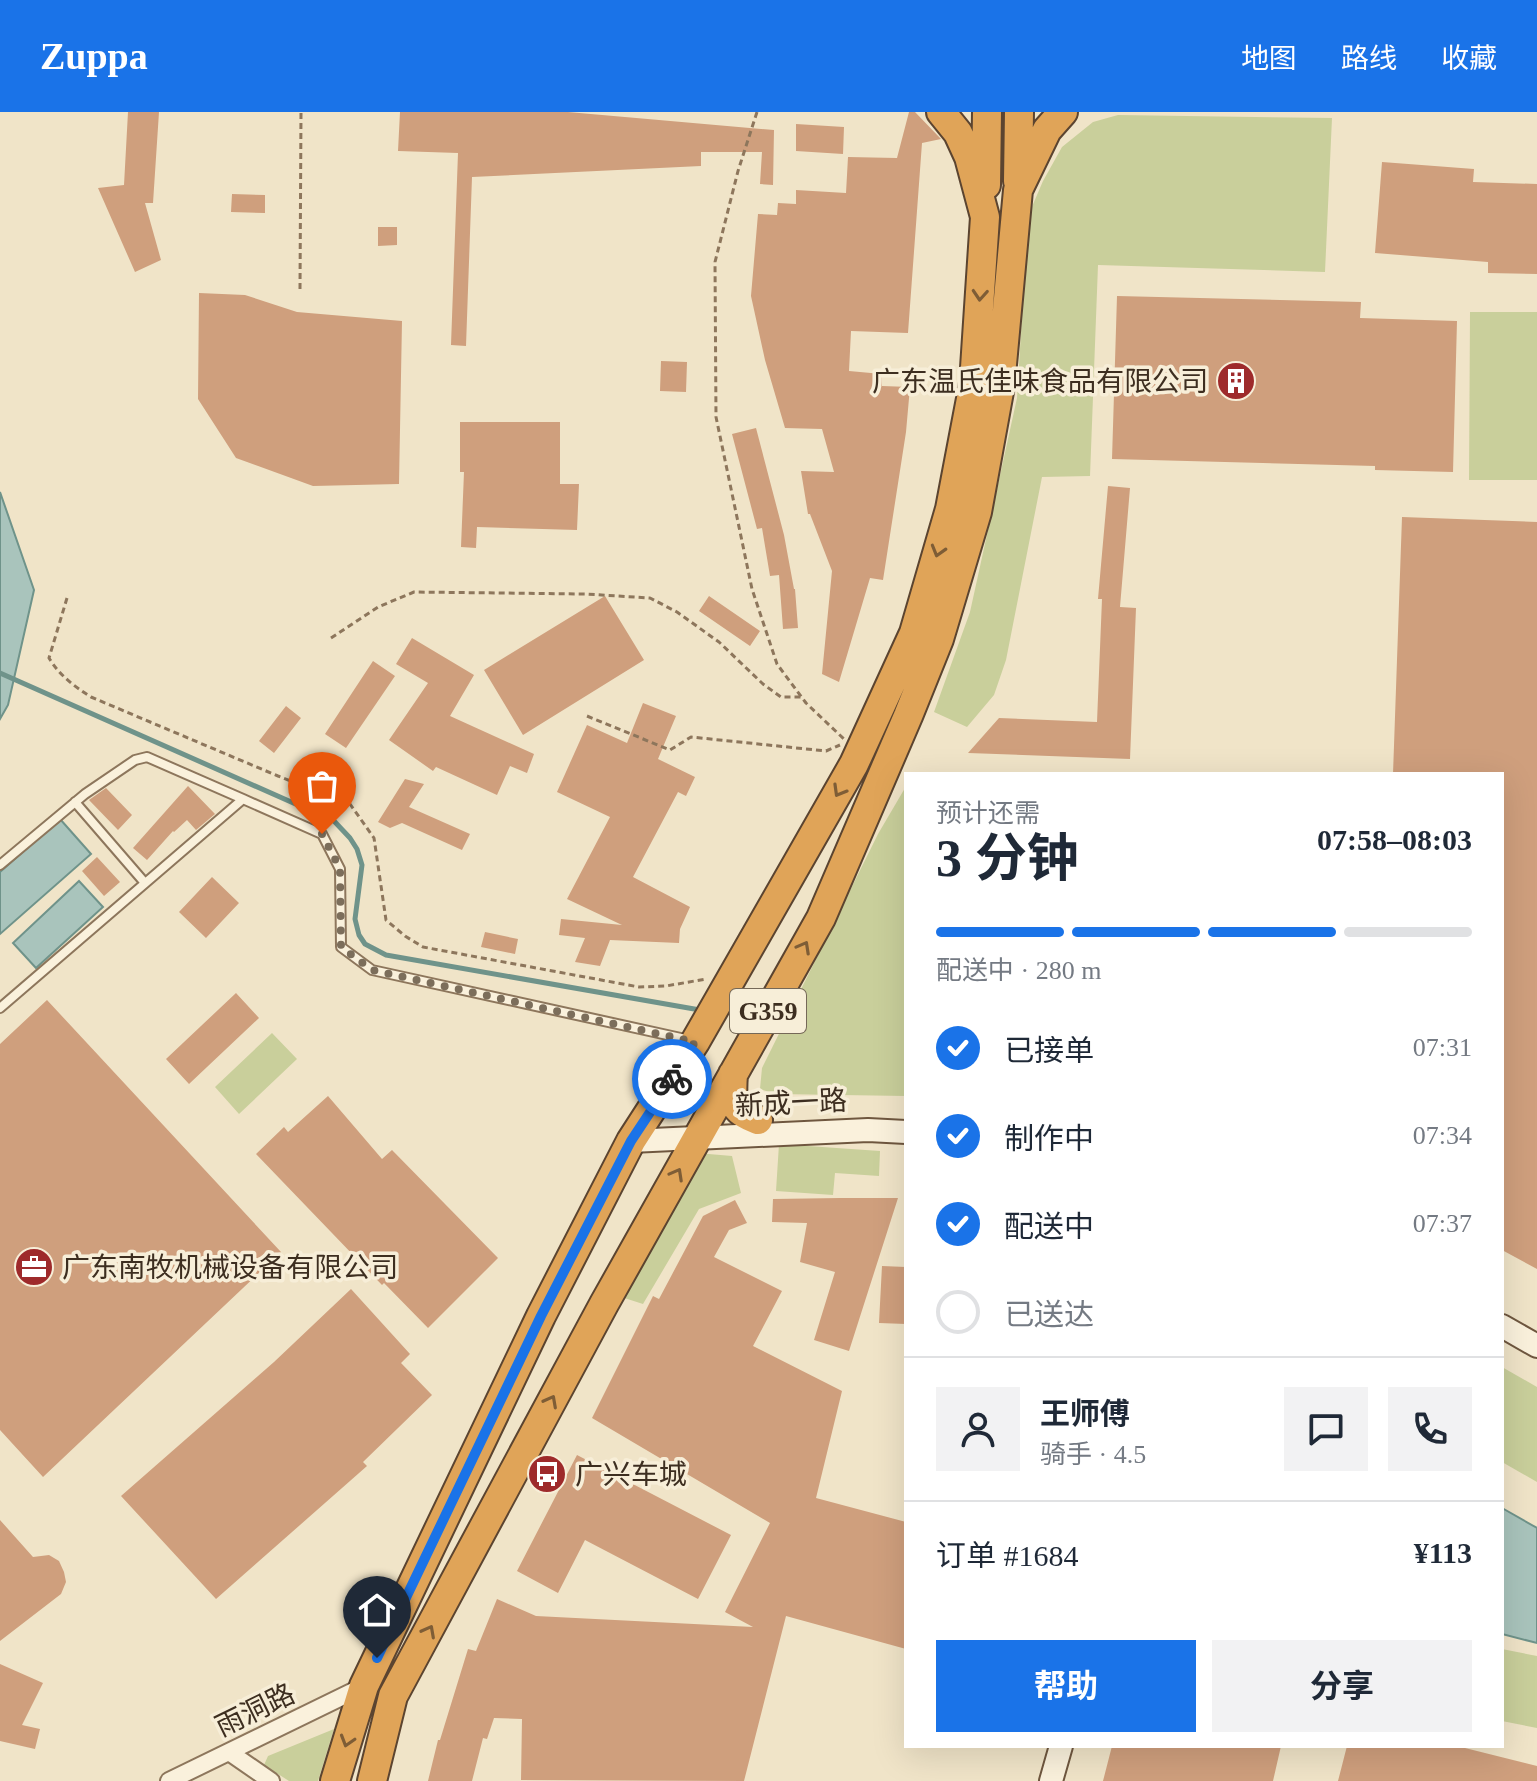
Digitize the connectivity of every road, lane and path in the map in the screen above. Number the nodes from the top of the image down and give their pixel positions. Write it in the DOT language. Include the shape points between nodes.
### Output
graph roads {
  1 [pos="301,112"];
  2 [pos="757,112"];
  3 [pos="941,112"];
  4 [pos="987,112"];
  5 [pos="1019,112"];
  6 [pos="1063,112"];
  7 [pos="1018,190"];
  8 [pos="985,217"];
  9 [pos="300,289"];
  10 [pos="67,598"];
  11 [pos="331,638"];
  12 [pos="801,697"];
  13 [pos="587,716"];
  14 [pos="243,799"];
  15 [pos="75,802"];
  16 [pos="0,865"];
  17 [pos="145,883"];
  18 [pos="733,975"];
  19 [pos="0,1008"];
  20 [pos="695,1042"];
  21 [pos="733,1074"];
  22 [pos="904,1118"];
  23 [pos="758,1120"];
  24 [pos="701,1130"];
  25 [pos="904,1132"];
  26 [pos="636,1134"];
  27 [pos="1504,1327"];
  28 [pos="1504,1343"];
  29 [pos="1537,1346"];
  30 [pos="1537,1362"];
  31 [pos="364,1686"];
  32 [pos="1060,1748"];
  33 [pos="229,1752"];
  34 [pos="169,1781"];
  35 [pos="271,1781"];
  36 [pos="335,1781"];
  37 [pos="372,1781"];
  38 [pos="1051,1781"];
  1 -- 9 [label="path"];
  2 -- 12 [label="path" via="715,262 716,417 752,589 777,664"];
  3 -- 8 [label="highway" via="969,157"];
  4 -- 8 [label="highway, G359"];
  5 -- 7 [label="highway, G359"];
  6 -- 7 [label="highway" via="1047,130"];
  21 -- 7 [label="highway, G359, one-way" via="821,918 939,639 977,512 1000,386"];
  8 -- 18 [label="highway, G359, one-way" via="974,383 950,509 914,633 854,764"];
  10 -- 18 [label="path" via="49,658 68,682 91,697 350,804 374,838 386,920 423,947 639,987"];
  11 -- 12 [label="path" via="378,607 414,592 650,598 719,642 781,697"];
  12 -- 13 [label="path" via="847,741 826,751 691,737 670,750"];
  14 -- 15 [label="lane" via="147,757"];
  14 -- 17 [label="lane"];
  14 -- 20 [label="lane" via="322,834 340,869 341,947 372,970"];
  15 -- 16 [label="lane"];
  15 -- 17 [label="lane"];
  17 -- 19 [label="lane"];
  18 -- 20 [label="highway, G359"];
  20 -- 26 [label="highway, G359"];
  21 -- 23 [label="highway" via="734,1104"];
  21 -- 24 [label="highway, G359"];
  22 -- 23 [label="street, 新成一路"];
  23 -- 24 [label="street, 新成一路"];
  24 -- 25 [label="street, 新成一路"];
  24 -- 26 [label="street, 新成一路"];
  37 -- 24 [label="highway, G359, one-way" via="393,1696"];
  26 -- 31 [label="highway, G359" via="541,1316"];
  27 -- 29 [label="street"];
  28 -- 30 [label="street"];
  31 -- 33 [label="street, 雨洞路"];
  31 -- 36 [label="highway, G359, one-way"];
  32 -- 38 [label="street"];
  33 -- 34 [label="street, 雨洞路"];
  33 -- 35 [label="street"];
}
